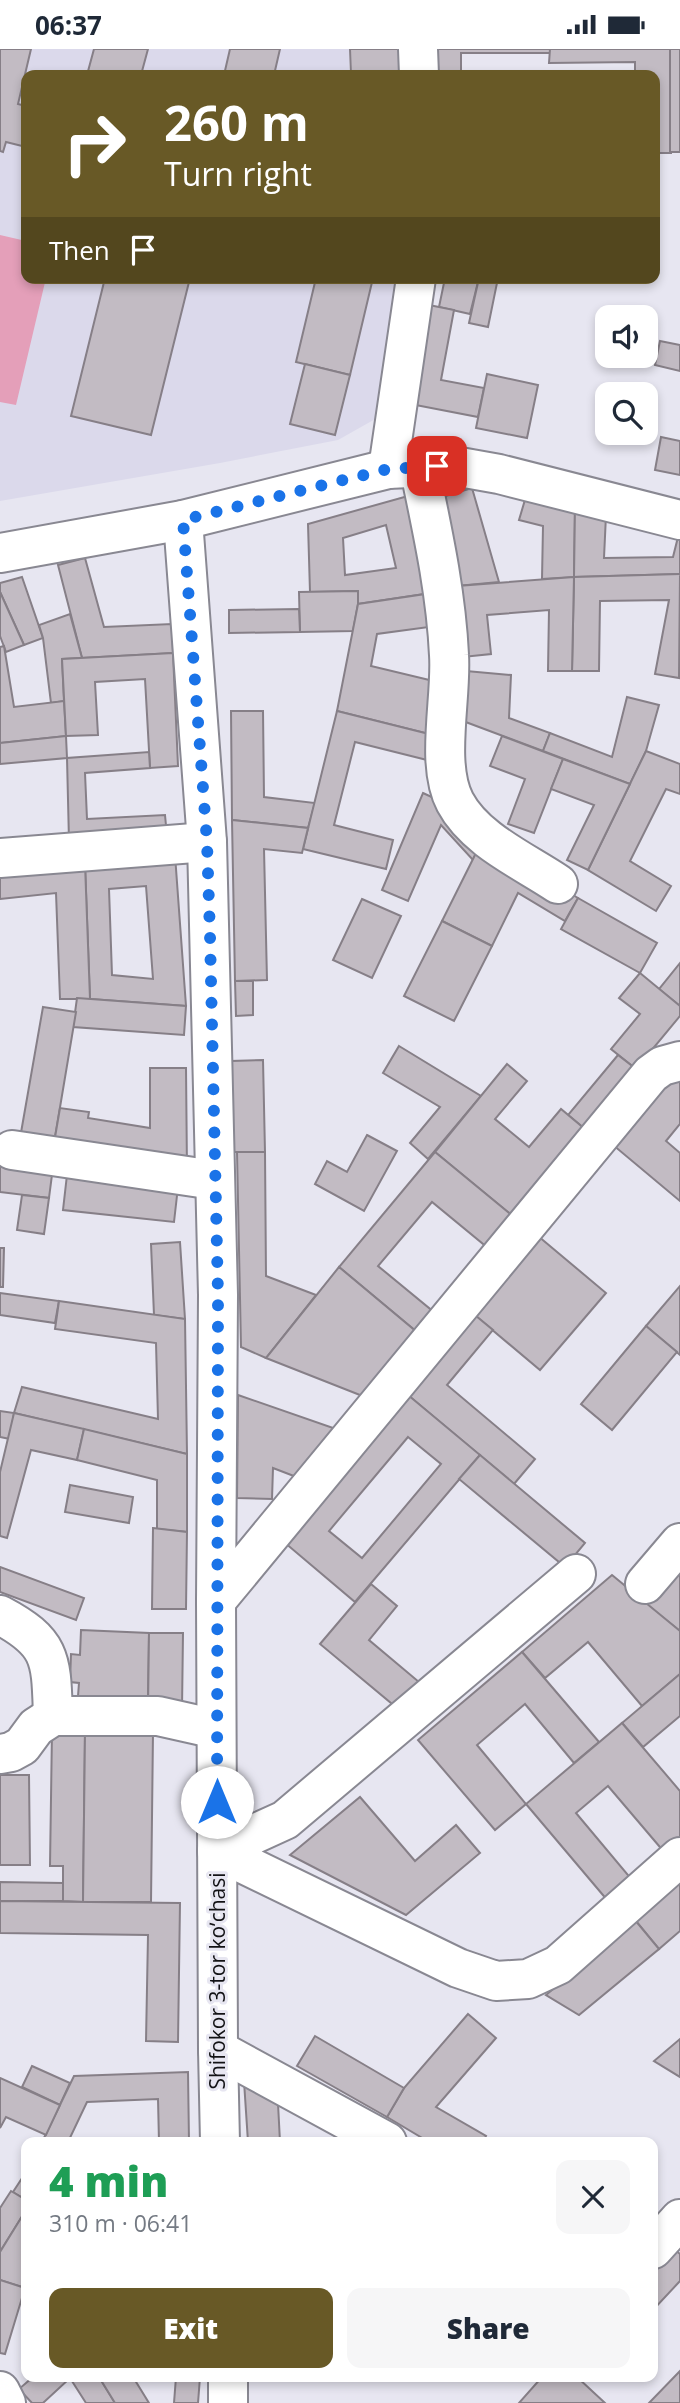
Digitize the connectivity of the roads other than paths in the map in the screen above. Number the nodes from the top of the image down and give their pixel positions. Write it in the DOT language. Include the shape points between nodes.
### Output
graph roads {
  1 [pos="418,49"];
  2 [pos="419,70"];
  3 [pos="416,284"];
  4 [pos="404,468"];
  5 [pos="183,520"];
  6 [pos="680,520"];
  7 [pos="0,553"];
  8 [pos="207,842"];
  9 [pos="0,858"];
  10 [pos="558,884"];
  11 [pos="680,1061"];
  12 [pos="12,1150"];
  13 [pos="214,1180"];
  14 [pos="680,1543"];
  15 [pos="576,1574"];
  16 [pos="645,1584"];
  17 [pos="216,1601"];
  18 [pos="0,1615"];
  19 [pos="53,1716"];
  20 [pos="216,1729"];
  21 [pos="0,1754"];
  22 [pos="217,1851"];
  23 [pos="680,1857"];
  24 [pos="218,2050"];
  25 [pos="220,2137"];
  26 [pos="378,2137"];
  27 [pos="680,2219"];
  28 [pos="658,2243"];
  29 [pos="228,2382"];
  30 [pos="0,2391"];
  31 [pos="6,2403"];
  32 [pos="228,2403"];
  1 -- 2 [label="street"];
  3 -- 4 [label="street"];
  4 -- 5 [label="street"];
  4 -- 6 [label="street" via="454,466 499,474"];
  4 -- 10 [label="street" via="444,589 450,658 447,763 455,801 487,837"];
  5 -- 7 [label="street"];
  5 -- 8 [label="street, Shifokor 3-tor koʼchasi"];
  8 -- 9 [label="street"];
  8 -- 13 [label="street, Shifokor 3-tor koʼchasi"];
  11 -- 17 [label="street" via="662,1066 643,1083"];
  12 -- 13 [label="street"];
  13 -- 17 [label="street, Shifokor 3-tor koʼchasi"];
  14 -- 16 [label="street"];
  15 -- 22 [label="street" via="285,1820"];
  17 -- 20 [label="street, Shifokor 3-tor koʼchasi"];
  18 -- 19 [label="street" via="24,1628 46,1654 52,1675"];
  19 -- 20 [label="street" via="158,1716"];
  19 -- 21 [label="street" via="43,1720 22,1746"];
  20 -- 22 [label="street, Shifokor 3-tor koʼchasi"];
  22 -- 23 [label="street" via="458,1968 496,1981 528,1979 558,1965"];
  22 -- 24 [label="street, Shifokor 3-tor koʼchasi"];
  24 -- 25 [label="street, Shifokor 3-tor koʼchasi"];
  24 -- 26 [label="street"];
  27 -- 28 [label="street"];
  29 -- 32 [label="street"];
  30 -- 31 [label="street"];
}
